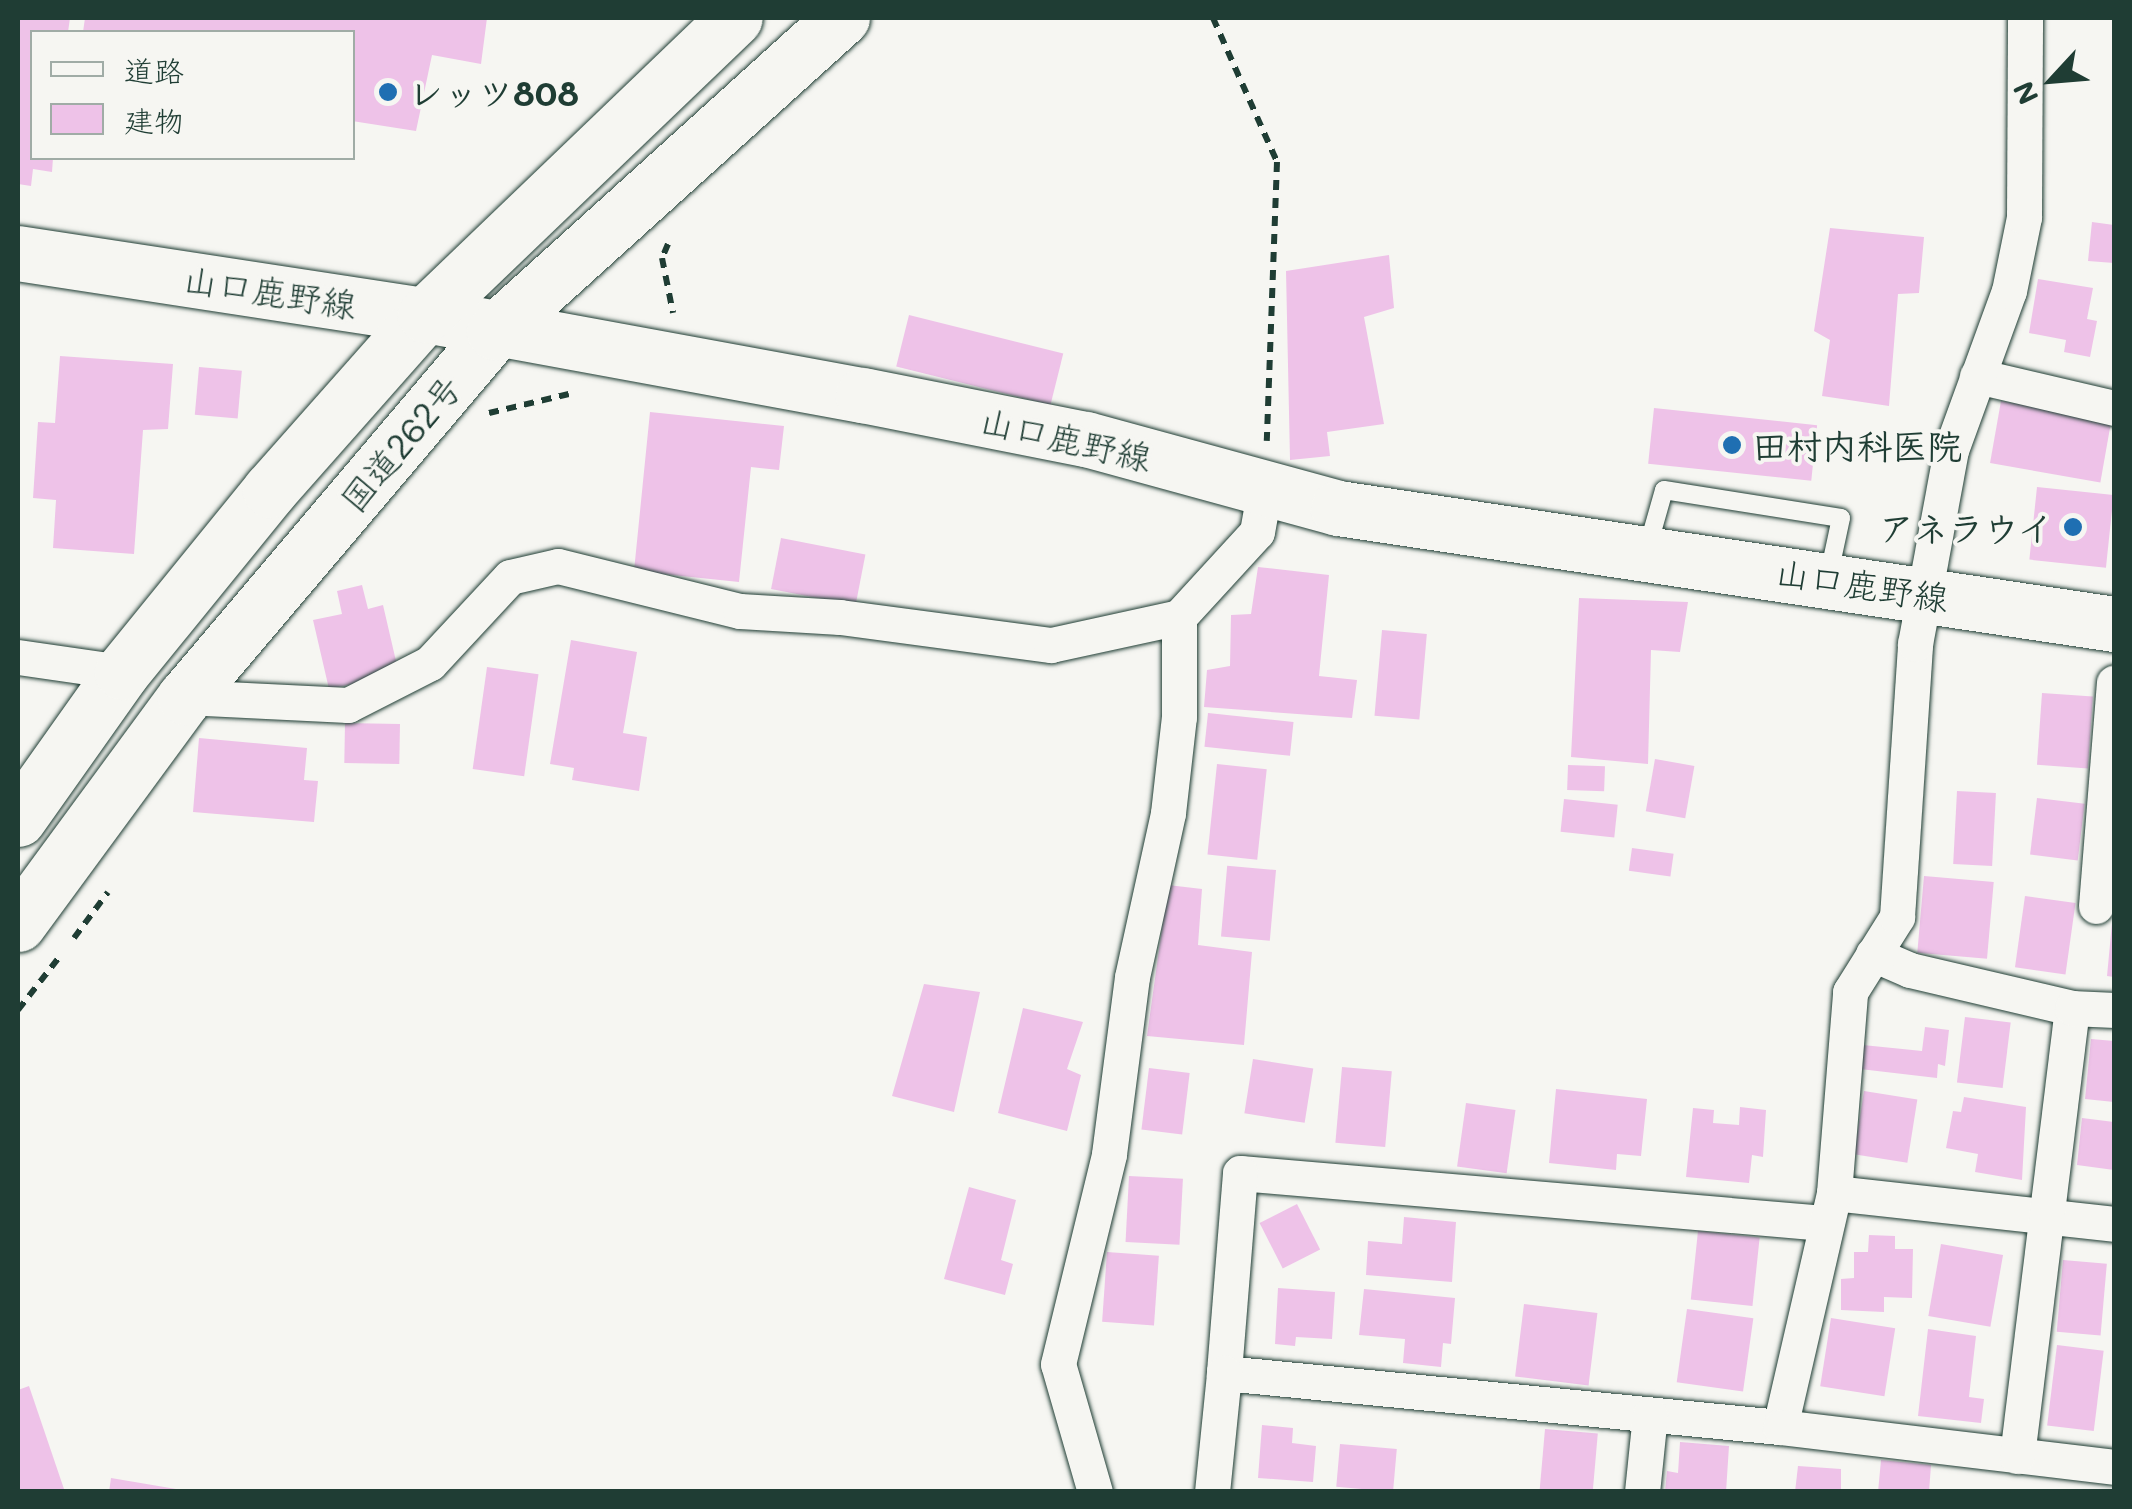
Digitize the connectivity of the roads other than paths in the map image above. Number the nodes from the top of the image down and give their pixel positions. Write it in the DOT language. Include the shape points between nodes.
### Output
graph roads {
  1 [pos="735,18"];
  2 [pos="842,18"];
  3 [pos="2024,18"];
  4 [pos="18,253"];
  5 [pos="425,315"];
  6 [pos="494,332"];
  7 [pos="1978,376"];
  8 [pos="2114,408"];
  9 [pos="1265,487"];
  10 [pos="1929,594"];
  11 [pos="1179,617"];
  12 [pos="2114,624"];
  13 [pos="18,658"];
  14 [pos="122,672"];
  15 [pos="2114,683"];
  16 [pos="185,697"];
  17 [pos="18,819"];
  18 [pos="2096,906"];
  19 [pos="18,924"];
  20 [pos="1873,954"];
  21 [pos="2072,1008"];
  22 [pos="2114,1010"];
  23 [pos="1829,1208"];
  24 [pos="2050,1216"];
  25 [pos="2114,1224"];
  26 [pos="1224,1373"];
  27 [pos="1650,1415"];
  28 [pos="1780,1428"];
  29 [pos="2017,1456"];
  30 [pos="2114,1467"];
  31 [pos="1095,1492"];
  32 [pos="1212,1492"];
  33 [pos="1642,1492"];
  1 -- 5 [label="main road, 国道262号"];
  2 -- 6 [label="main road, 国道262号"];
  3 -- 7 [label="street" via="2024,217 2009,292"];
  4 -- 5 [label="main road, 山口鹿野線"];
  5 -- 6 [label="main road, 山口鹿野線"];
  5 -- 14 [label="main road, 国道262号"];
  6 -- 9 [label="main road, 山口鹿野線" via="1049,432"];
  6 -- 16 [label="main road, 国道262号"];
  7 -- 8 [label="street"];
  7 -- 10 [label="street" via="1951,450"];
  9 -- 10 [label="main road, 山口鹿野線" via="1338,508"];
  9 -- 11 [label="street" via="1257,532"];
  10 -- 12 [label="main road, 山口鹿野線"];
  10 -- 20 [label="street" via="1915,644 1897,917"];
  11 -- 16 [label="street" via="1051,645 840,617 740,612 558,566 510,577 430,663 348,704"];
  11 -- 31 [label="street" via="1180,716 1168,813 1132,977 1109,1154 1058,1364"];
  13 -- 14 [label="street"];
  14 -- 17 [label="main road, 国道262号"];
  15 -- 18 [label="street"];
  16 -- 19 [label="main road, 国道262号"];
  20 -- 21 [label="street" via="1910,970"];
  20 -- 23 [label="street" via="1850,992"];
  21 -- 22 [label="street"];
  21 -- 24 [label="street"];
  23 -- 24 [label="street"];
  23 -- 26 [label="street" via="1240,1173"];
  23 -- 28 [label="street"];
  24 -- 25 [label="street"];
  24 -- 29 [label="street"];
  26 -- 27 [label="street"];
  26 -- 32 [label="street"];
  27 -- 28 [label="street"];
  27 -- 33 [label="street"];
  28 -- 29 [label="street"];
  29 -- 30 [label="street"];
}
